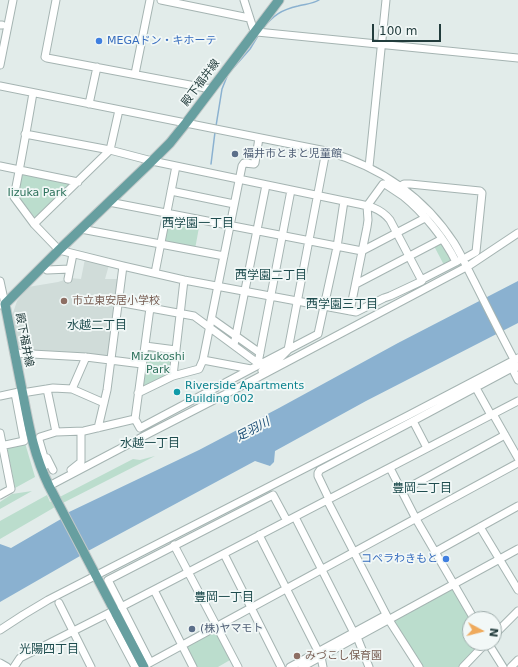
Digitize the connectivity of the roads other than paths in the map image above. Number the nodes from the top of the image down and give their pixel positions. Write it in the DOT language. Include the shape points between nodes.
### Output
graph roads {
  1 [pos="13,0"];
  2 [pos="56,0"];
  3 [pos="150,0"];
  4 [pos="161,0"];
  5 [pos="244,0"];
  6 [pos="279,0"];
  7 [pos="386,0"];
  8 [pos="250,18"];
  9 [pos="2,27"];
  10 [pos="256,31"];
  11 [pos="382,45"];
  12 [pos="518,58"];
  13 [pos="0,65"];
  14 [pos="97,67"];
  15 [pos="135,74"];
  16 [pos="0,86"];
  17 [pos="211,89"];
  18 [pos="33,93"];
  19 [pos="89,104"];
  20 [pos="119,110"];
  21 [pos="186,123"];
  22 [pos="26,134"];
  23 [pos="259,138"];
  24 [pos="110,150"];
  25 [pos="326,151"];
  26 [pos="152,161"];
  27 [pos="0,166"];
  28 [pos="176,166"];
  29 [pos="369,167"];
  30 [pos="19,170"];
  31 [pos="239,179"];
  32 [pos="78,182"];
  33 [pos="266,185"];
  34 [pos="401,186"];
  35 [pos="291,190"];
  36 [pos="171,191"];
  37 [pos="318,196"];
  38 [pos="344,201"];
  39 [pos="109,202"];
  40 [pos="234,204"];
  41 [pos="367,206"];
  42 [pos="167,213"];
  43 [pos="425,218"];
  44 [pos="34,224"];
  45 [pos="230,226"];
  46 [pos="81,229"];
  47 [pos="257,231"];
  48 [pos="397,233"];
  49 [pos="518,233"];
  50 [pos="282,236"];
  51 [pos="442,239"];
  52 [pos="309,242"];
  53 [pos="160,244"];
  54 [pos="336,247"];
  55 [pos="59,250"];
  56 [pos="499,251"];
  57 [pos="362,252"];
  58 [pos="73,254"];
  59 [pos="224,256"];
  60 [pos="409,256"];
  61 [pos="467,257"];
  62 [pos="478,260"];
  63 [pos="43,266"];
  64 [pos="123,266"];
  65 [pos="467,268"];
  66 [pos="70,269"];
  67 [pos="155,274"];
  68 [pos="68,279"];
  69 [pos="0,280"];
  70 [pos="184,280"];
  71 [pos="421,280"];
  72 [pos="356,284"];
  73 [pos="218,286"];
  74 [pos="245,291"];
  75 [pos="270,296"];
  76 [pos="118,302"];
  77 [pos="298,302"];
  78 [pos="2,304"];
  79 [pos="324,307"];
  80 [pos="150,308"];
  81 [pos="350,311"];
  82 [pos="180,313"];
  83 [pos="212,319"];
  84 [pos="210,328"];
  85 [pos="236,337"];
  86 [pos="234,345"];
  87 [pos="145,346"];
  88 [pos="176,350"];
  89 [pos="288,350"];
  90 [pos="14,353"];
  91 [pos="260,353"];
  92 [pos="86,357"];
  93 [pos="111,360"];
  94 [pos="203,360"];
  95 [pos="516,360"];
  96 [pos="259,363"];
  97 [pos="142,364"];
  98 [pos="250,369"];
  99 [pos="173,376"];
  100 [pos="518,380"];
  101 [pos="251,381"];
  102 [pos="476,388"];
  103 [pos="47,389"];
  104 [pos="72,389"];
  105 [pos="20,392"];
  106 [pos="138,393"];
  107 [pos="0,396"];
  108 [pos="518,402"];
  109 [pos="104,403"];
  110 [pos="492,415"];
  111 [pos="135,419"];
  112 [pos="414,422"];
  113 [pos="98,428"];
  114 [pos="56,432"];
  115 [pos="81,432"];
  116 [pos="0,433"];
  117 [pos="505,435"];
  118 [pos="42,437"];
  119 [pos="1,446"];
  120 [pos="427,448"];
  121 [pos="518,458"];
  122 [pos="518,463"];
  123 [pos="41,468"];
  124 [pos="390,468"];
  125 [pos="53,470"];
  126 [pos="60,480"];
  127 [pos="49,486"];
  128 [pos="402,491"];
  129 [pos="0,495"];
  130 [pos="328,500"];
  131 [pos="518,506"];
  132 [pos="295,517"];
  133 [pos="416,518"];
  134 [pos="287,521"];
  135 [pos="480,527"];
  136 [pos="259,535"];
  137 [pos="174,545"];
  138 [pos="518,550"];
  139 [pos="353,552"];
  140 [pos="435,552"];
  141 [pos="224,554"];
  142 [pos="500,560"];
  143 [pos="139,564"];
  144 [pos="108,569"];
  145 [pos="322,569"];
  146 [pos="189,572"];
  147 [pos="96,575"];
  148 [pos="453,585"];
  149 [pos="287,588"];
  150 [pos="154,590"];
  151 [pos="518,590"];
  152 [pos="59,603"];
  153 [pos="121,607"];
  154 [pos="251,608"];
  155 [pos="469,611"];
  156 [pos="518,611"];
  157 [pos="388,617"];
  158 [pos="216,626"];
  159 [pos="502,627"];
  160 [pos="0,630"];
  161 [pos="73,631"];
  162 [pos="355,635"];
  163 [pos="182,645"];
  164 [pos="479,651"];
  165 [pos="492,651"];
  166 [pos="320,654"];
  167 [pos="518,660"];
  168 [pos="0,663"];
  169 [pos="143,666"];
  170 [pos="7,667"];
  171 [pos="14,667"];
  172 [pos="92,667"];
  173 [pos="193,667"];
  174 [pos="238,667"];
  175 [pos="281,667"];
  176 [pos="290,667"];
  177 [pos="302,667"];
  178 [pos="323,667"];
  179 [pos="369,667"];
  180 [pos="420,667"];
  181 [pos="462,667"];
  182 [pos="503,667"];
  183 [pos="511,667"];
  1 -- 9 [label="street"];
  2 -- 14 [label="street" via="45,57"];
  3 -- 15 [label="street"];
  4 -- 8 [label="street"];
  5 -- 8 [label="street"];
  6 -- 10 [label="main road, 殿下福井線"];
  7 -- 11 [label="street"];
  8 -- 10 [label="street"];
  9 -- 13 [label="street"];
  10 -- 11 [label="street"];
  10 -- 17 [label="main road, 殿下福井線"];
  11 -- 12 [label="street"];
  11 -- 29 [label="street"];
  14 -- 15 [label="street"];
  14 -- 19 [label="street"];
  15 -- 17 [label="street"];
  16 -- 18 [label="street"];
  17 -- 21 [label="main road, 殿下福井線"];
  18 -- 19 [label="street"];
  18 -- 22 [label="street"];
  19 -- 20 [label="street"];
  20 -- 21 [label="street"];
  20 -- 24 [label="street"];
  21 -- 23 [label="street"];
  21 -- 26 [label="main road, 殿下福井線"];
  22 -- 24 [label="street"];
  22 -- 30 [label="street"];
  23 -- 25 [label="street"];
  23 -- 31 [label="street" via="255,163 242,164"];
  24 -- 26 [label="street"];
  24 -- 32 [label="street"];
  25 -- 29 [label="street"];
  25 -- 37 [label="street"];
  26 -- 28 [label="street"];
  26 -- 39 [label="main road, 殿下福井線"];
  27 -- 30 [label="street"];
  28 -- 31 [label="street"];
  28 -- 36 [label="street"];
  29 -- 34 [label="street"];
  30 -- 32 [label="street"];
  30 -- 44 [label="street" via="14,197"];
  31 -- 33 [label="street"];
  31 -- 40 [label="street"];
  32 -- 44 [label="street"];
  33 -- 35 [label="street"];
  33 -- 47 [label="street"];
  34 -- 61 [label="street" via="410,184 482,193 476,252"];
  34 -- 65 [label="street" via="421,204 454,242"];
  35 -- 37 [label="street"];
  35 -- 50 [label="street"];
  36 -- 40 [label="street"];
  36 -- 42 [label="street"];
  37 -- 38 [label="street"];
  37 -- 52 [label="street"];
  38 -- 41 [label="street"];
  38 -- 54 [label="street"];
  39 -- 42 [label="street"];
  39 -- 46 [label="main road, 殿下福井線"];
  40 -- 45 [label="street"];
  41 -- 43 [label="street" via="380,186 385,184 407,200"];
  41 -- 48 [label="street" via="385,214"];
  41 -- 57 [label="street" via="368,220"];
  42 -- 45 [label="street"];
  42 -- 53 [label="street"];
  43 -- 48 [label="street"];
  43 -- 51 [label="street"];
  44 -- 55 [label="street"];
  45 -- 47 [label="street"];
  45 -- 59 [label="street"];
  46 -- 53 [label="street"];
  46 -- 55 [label="main road, 殿下福井線"];
  47 -- 50 [label="street"];
  47 -- 74 [label="street"];
  48 -- 57 [label="street"];
  48 -- 60 [label="street"];
  49 -- 62 [label="street"];
  50 -- 52 [label="street"];
  50 -- 75 [label="street"];
  51 -- 60 [label="street"];
  51 -- 71 [label="street" via="458,261"];
  52 -- 54 [label="street"];
  52 -- 77 [label="street"];
  53 -- 59 [label="street"];
  53 -- 67 [label="street"];
  54 -- 57 [label="street"];
  54 -- 79 [label="street"];
  55 -- 58 [label="street"];
  55 -- 63 [label="main road, 殿下福井線"];
  56 -- 62 [label="street"];
  57 -- 72 [label="street"];
  58 -- 64 [label="street"];
  58 -- 66 [label="street"];
  59 -- 73 [label="street"];
  60 -- 71 [label="street"];
  60 -- 72 [label="street"];
  62 -- 65 [label="street"];
  63 -- 66 [label="street" via="47,270"];
  63 -- 78 [label="main road, 殿下福井線"];
  64 -- 67 [label="street"];
  64 -- 76 [label="street"];
  65 -- 95 [label="street"];
  65 -- 101 [label="street"];
  66 -- 68 [label="street"];
  67 -- 70 [label="street"];
  69 -- 78 [label="street"];
  70 -- 73 [label="street"];
  70 -- 82 [label="street"];
  71 -- 81 [label="street" via="356,312"];
  72 -- 81 [label="street"];
  73 -- 74 [label="street"];
  73 -- 83 [label="street"];
  74 -- 75 [label="street"];
  74 -- 85 [label="street"];
  75 -- 77 [label="street"];
  75 -- 91 [label="street"];
  76 -- 80 [label="street"];
  76 -- 93 [label="street"];
  77 -- 79 [label="street"];
  77 -- 89 [label="street"];
  78 -- 90 [label="main road, 殿下福井線"];
  79 -- 81 [label="street"];
  79 -- 89 [label="street" via="318,334"];
  80 -- 82 [label="street"];
  80 -- 87 [label="street"];
  82 -- 84 [label="street" via="194,316"];
  82 -- 88 [label="street"];
  83 -- 84 [label="street"];
  83 -- 85 [label="street"];
  84 -- 86 [label="street"];
  84 -- 94 [label="street"];
  85 -- 86 [label="street"];
  85 -- 91 [label="street"];
  86 -- 96 [label="street"];
  87 -- 88 [label="street"];
  87 -- 97 [label="street"];
  88 -- 99 [label="street"];
  89 -- 96 [label="street"];
  89 -- 101 [label="street"];
  90 -- 92 [label="street"];
  90 -- 105 [label="main road, 殿下福井線"];
  91 -- 96 [label="street"];
  92 -- 93 [label="street"];
  92 -- 104 [label="street"];
  93 -- 97 [label="street"];
  93 -- 109 [label="street"];
  94 -- 98 [label="street"];
  94 -- 99 [label="street" via="200,369"];
  95 -- 144 [label="street"];
  96 -- 98 [label="street"];
  97 -- 106 [label="street"];
  98 -- 111 [label="street" via="140,428"];
  99 -- 106 [label="street"];
  100 -- 102 [label="street" via="512,368"];
  101 -- 126 [label="street"];
  102 -- 110 [label="street"];
  102 -- 112 [label="street"];
  103 -- 104 [label="street"];
  103 -- 105 [label="street"];
  103 -- 114 [label="street"];
  104 -- 109 [label="street"];
  105 -- 107 [label="street"];
  105 -- 119 [label="street" via="24,441"];
  105 -- 123 [label="main road, 殿下福井線"];
  106 -- 111 [label="street"];
  108 -- 110 [label="street"];
  109 -- 113 [label="street"];
  110 -- 117 [label="street"];
  110 -- 120 [label="street"];
  111 -- 113 [label="street"];
  112 -- 120 [label="street"];
  112 -- 130 [label="street" via="320,470 318,476"];
  113 -- 115 [label="street"];
  114 -- 115 [label="street"];
  114 -- 118 [label="street"];
  115 -- 126 [label="street" via="81,462"];
  116 -- 119 [label="street"];
  117 -- 121 [label="street"];
  117 -- 128 [label="street"];
  118 -- 123 [label="street" via="39,440 46,465"];
  118 -- 125 [label="street"];
  119 -- 129 [label="street" via="11,489"];
  120 -- 124 [label="street"];
  122 -- 133 [label="street"];
  123 -- 127 [label="main road, 殿下福井線"];
  124 -- 128 [label="street"];
  124 -- 130 [label="street"];
  126 -- 127 [label="street"];
  127 -- 147 [label="main road, 殿下福井線"];
  128 -- 133 [label="street"];
  130 -- 132 [label="street"];
  130 -- 139 [label="street"];
  131 -- 135 [label="street"];
  132 -- 134 [label="street"];
  132 -- 145 [label="street"];
  133 -- 139 [label="street"];
  133 -- 140 [label="street"];
  134 -- 136 [label="street"];
  134 -- 137 [label="street" via="273,495"];
  135 -- 140 [label="street"];
  135 -- 142 [label="street"];
  136 -- 141 [label="street"];
  136 -- 149 [label="street"];
  137 -- 143 [label="street"];
  137 -- 146 [label="street"];
  138 -- 142 [label="street"];
  139 -- 145 [label="street"];
  139 -- 157 [label="street"];
  140 -- 148 [label="street"];
  141 -- 146 [label="street"];
  141 -- 154 [label="street"];
  142 -- 148 [label="street"];
  142 -- 151 [label="street"];
  143 -- 144 [label="street"];
  143 -- 153 [label="street" via="108,580"];
  144 -- 147 [label="street"];
  145 -- 149 [label="street"];
  145 -- 162 [label="street"];
  146 -- 150 [label="street"];
  146 -- 158 [label="street"];
  147 -- 160 [label="street"];
  147 -- 169 [label="main road, 殿下福井線"];
  148 -- 155 [label="street"];
  148 -- 157 [label="street"];
  149 -- 154 [label="street"];
  149 -- 166 [label="street"];
  150 -- 153 [label="street"];
  150 -- 163 [label="street"];
  152 -- 161 [label="street"];
  153 -- 169 [label="street"];
  154 -- 158 [label="street"];
  154 -- 175 [label="street"];
  156 -- 159 [label="street"];
  157 -- 162 [label="street"];
  157 -- 180 [label="street"];
  158 -- 163 [label="street"];
  158 -- 174 [label="street"];
  161 -- 169 [label="street" via="108,613"];
  161 -- 171 [label="street" via="20,658"];
  161 -- 172 [label="street"];
  162 -- 166 [label="street"];
  162 -- 179 [label="street"];
  163 -- 169 [label="street"];
  163 -- 173 [label="street"];
  164 -- 181 [label="street"];
  165 -- 182 [label="street"];
  166 -- 176 [label="street"];
  166 -- 177 [label="street"];
  166 -- 178 [label="street"];
  167 -- 183 [label="street"];
  168 -- 170 [label="street"];
}
